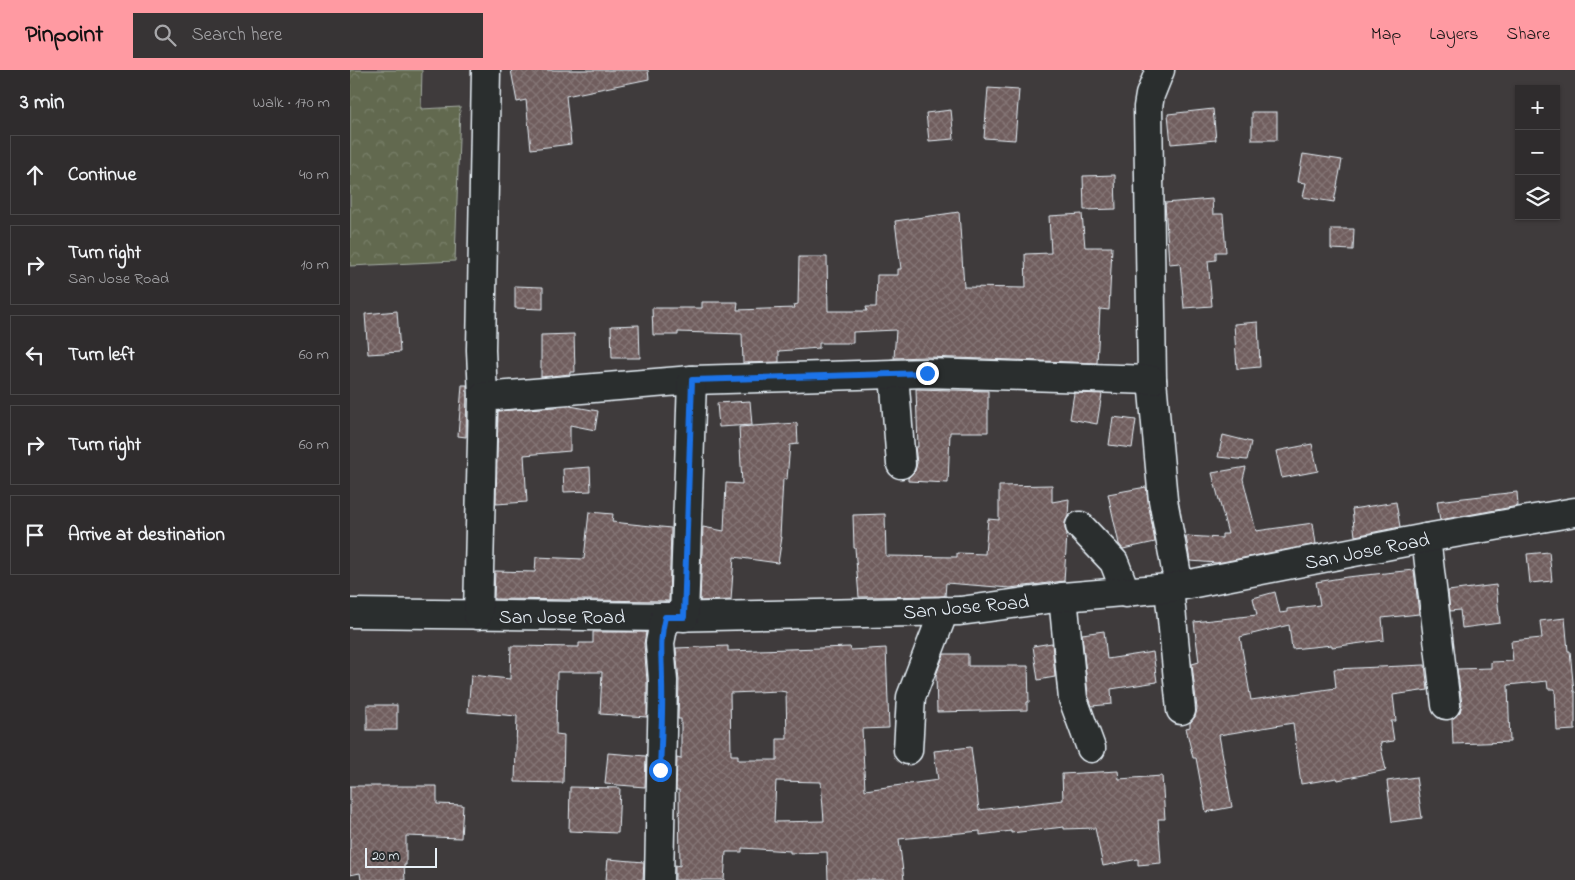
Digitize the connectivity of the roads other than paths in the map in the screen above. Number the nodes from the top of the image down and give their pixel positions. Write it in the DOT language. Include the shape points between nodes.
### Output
graph roads {
  1 [pos="486,70"];
  2 [pos="1160,70"];
  3 [pos="894,374"];
  4 [pos="692,380"];
  5 [pos="1152,380"];
  6 [pos="483,397"];
  7 [pos="901,464"];
  8 [pos="1575,512"];
  9 [pos="1080,526"];
  10 [pos="1426,538"];
  11 [pos="1174,587"];
  12 [pos="1126,592"];
  13 [pos="1063,597"];
  14 [pos="944,611"];
  15 [pos="350,613"];
  16 [pos="478,615"];
  17 [pos="675,617"];
  18 [pos="1446,705"];
  19 [pos="1181,710"];
  20 [pos="1091,748"];
  21 [pos="908,750"];
  22 [pos="659,880"];
  1 -- 6 [label="street"];
  2 -- 5 [label="street" via="1148,107"];
  3 -- 4 [label="street"];
  3 -- 5 [label="street"];
  3 -- 7 [label="street"];
  4 -- 6 [label="street"];
  4 -- 17 [label="street"];
  5 -- 11 [label="street" via="1162,500"];
  6 -- 16 [label="street"];
  8 -- 10 [label="street, San Jose Road"];
  9 -- 12 [label="street" via="1114,562"];
  10 -- 11 [label="street, San Jose Road"];
  10 -- 18 [label="street"];
  11 -- 12 [label="street, San Jose Road"];
  11 -- 19 [label="street"];
  12 -- 13 [label="street, San Jose Road"];
  13 -- 14 [label="street, San Jose Road"];
  13 -- 20 [label="street" via="1073,699"];
  14 -- 17 [label="street, San Jose Road"];
  14 -- 21 [label="street" via="911,697"];
  15 -- 16 [label="street, San Jose Road"];
  16 -- 17 [label="street, San Jose Road"];
  17 -- 22 [label="street" via="660,643"];
}
